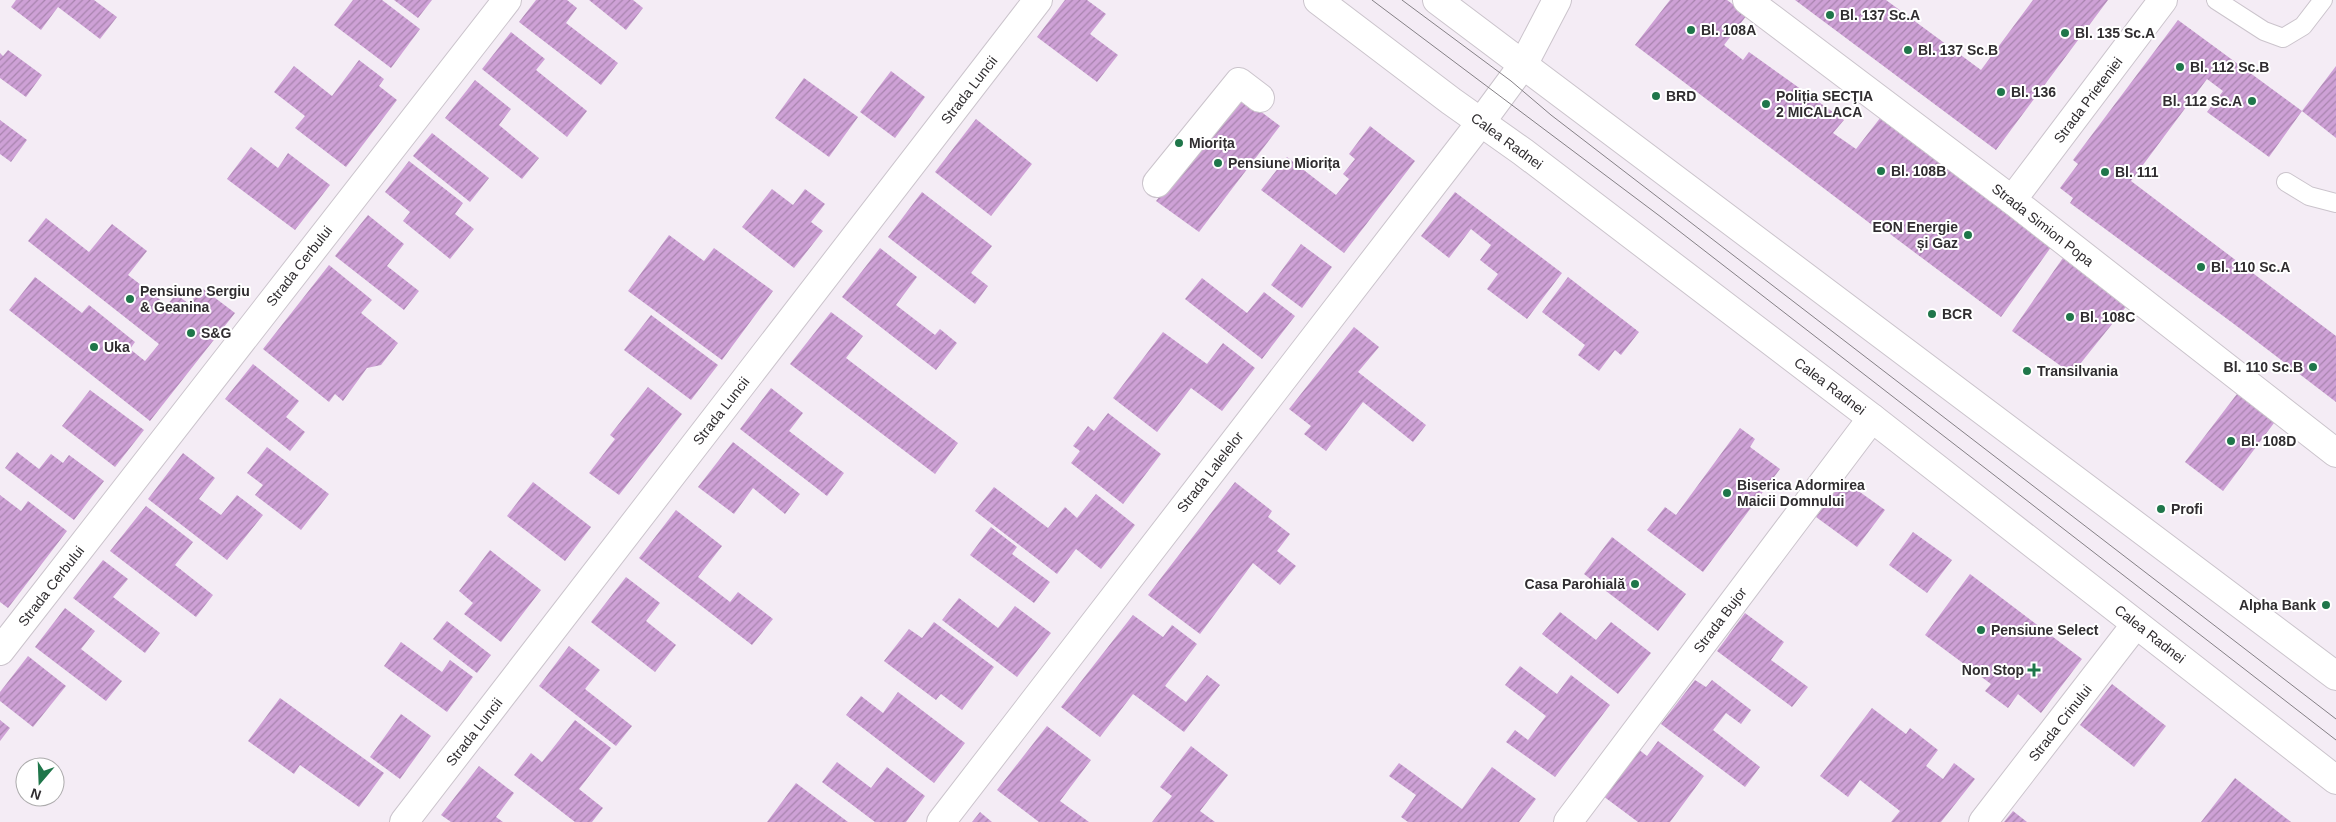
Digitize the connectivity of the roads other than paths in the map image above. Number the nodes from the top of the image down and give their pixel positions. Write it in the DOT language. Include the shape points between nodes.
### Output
graph roads {
  1 [pos="507,0"];
  2 [pos="1038,0"];
  3 [pos="1318,0"];
  4 [pos="1438,0"];
  5 [pos="1557,0"];
  6 [pos="1747,0"];
  7 [pos="2163,0"];
  8 [pos="2216,0"];
  9 [pos="2322,0"];
  10 [pos="1523,65"];
  11 [pos="1260,98"];
  12 [pos="1481,122"];
  13 [pos="2286,182"];
  14 [pos="1157,184"];
  15 [pos="2012,200"];
  16 [pos="2336,203"];
  17 [pos="1872,418"];
  18 [pos="2336,453"];
  19 [pos="2136,624"];
  20 [pos="0,651"];
  21 [pos="2336,676"];
  22 [pos="2336,780"];
  23 [pos="404,822"];
  24 [pos="940,822"];
  25 [pos="1568,822"];
  26 [pos="1983,822"];
  1 -- 20 [label="street, Strada Cerbului"];
  2 -- 23 [label="street, Strada Luncii"];
  3 -- 12 [label="street, Calea Radnei"];
  4 -- 10 [label="street"];
  5 -- 10 [label="street, Strada Lalelelor"];
  6 -- 15 [label="street, Strada Simion Popa"];
  7 -- 15 [label="street, Strada Prieteniei"];
  8 -- 9 [label="lane" via="2264,31 2283,38 2303,26"];
  10 -- 12 [label="street, Strada Lalelelor"];
  10 -- 21 [label="street"];
  11 -- 14 [label="street" via="1239,82"];
  12 -- 17 [label="street, Calea Radnei"];
  12 -- 24 [label="street, Strada Lalelelor"];
  13 -- 16 [label="lane" via="2309,196"];
  15 -- 18 [label="street, Strada Simion Popa"];
  17 -- 19 [label="street, Calea Radnei"];
  17 -- 25 [label="street, Strada Bujor"];
  19 -- 22 [label="street, Calea Radnei"];
  19 -- 26 [label="street, Strada Crinului"];
}
